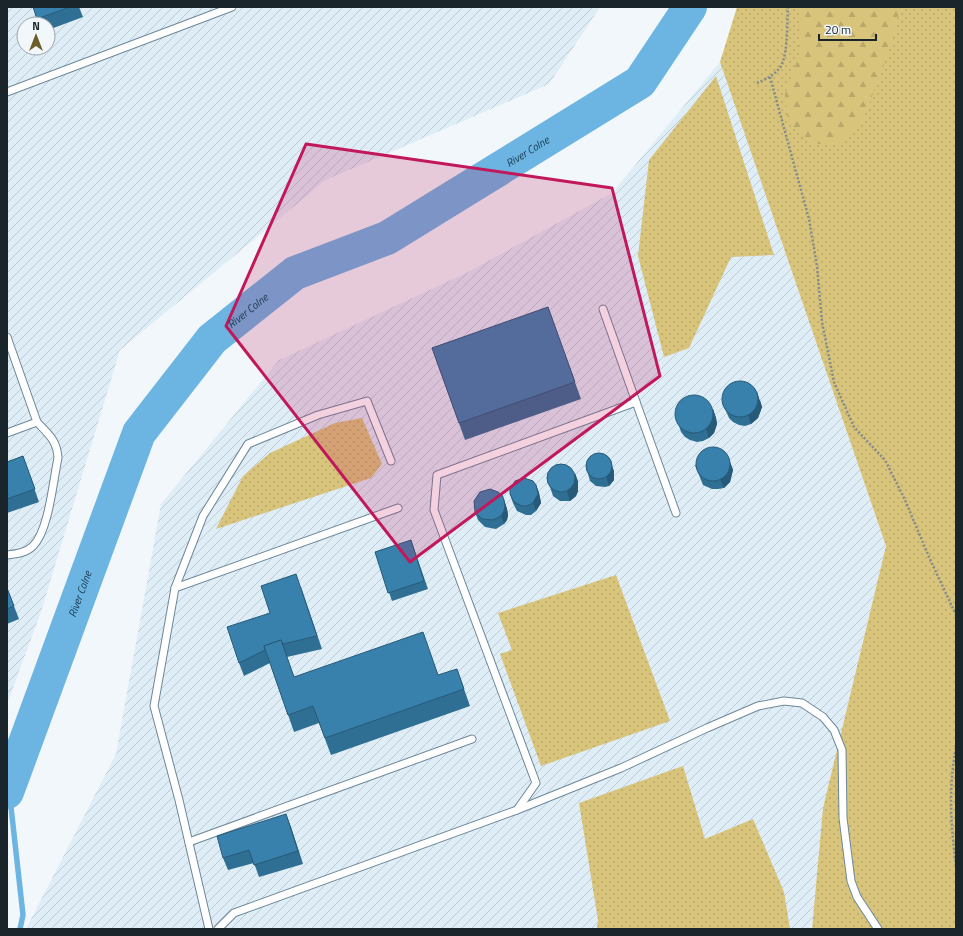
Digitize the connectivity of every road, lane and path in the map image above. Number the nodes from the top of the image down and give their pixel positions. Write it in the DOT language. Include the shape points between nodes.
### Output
graph roads {
  1 [pos="232,7"];
  2 [pos="788,7"];
  3 [pos="770,77"];
  4 [pos="757,83"];
  5 [pos="7,92"];
  6 [pos="604,309"];
  7 [pos="7,337"];
  8 [pos="636,402"];
  9 [pos="37,422"];
  10 [pos="7,433"];
  11 [pos="391,461"];
  12 [pos="398,508"];
  13 [pos="676,513"];
  14 [pos="7,555"];
  15 [pos="175,588"];
  16 [pos="956,615"];
  17 [pos="472,739"];
  18 [pos="956,748"];
  19 [pos="517,810"];
  20 [pos="189,842"];
  21 [pos="956,866"];
  22 [pos="209,929"];
  23 [pos="218,929"];
  24 [pos="878,929"];
  1 -- 5 [label="lane"];
  2 -- 3 [label="path" via="782,64"];
  3 -- 4 [label="path"];
  3 -- 16 [label="path" via="808,219 817,266 822,322 834,382 854,427 885,460 906,500"];
  6 -- 8 [label="lane"];
  7 -- 9 [label="lane"];
  8 -- 13 [label="lane"];
  8 -- 19 [label="lane" via="437,475 434,510 536,783"];
  9 -- 10 [label="lane"];
  9 -- 14 [label="lane" via="53,440 58,458 46,520 38,540 32,547"];
  11 -- 15 [label="lane" via="367,401 318,416 248,444 203,516"];
  12 -- 15 [label="lane"];
  15 -- 20 [label="lane" via="154,706"];
  17 -- 20 [label="lane"];
  18 -- 21 [label="path" via="951,797"];
  19 -- 23 [label="lane" via="234,913"];
  19 -- 24 [label="lane" via="622,768 758,706 784,701 802,703 823,717 834,730 842,750 843,818 850,874 857,896"];
  20 -- 22 [label="lane"];
}
